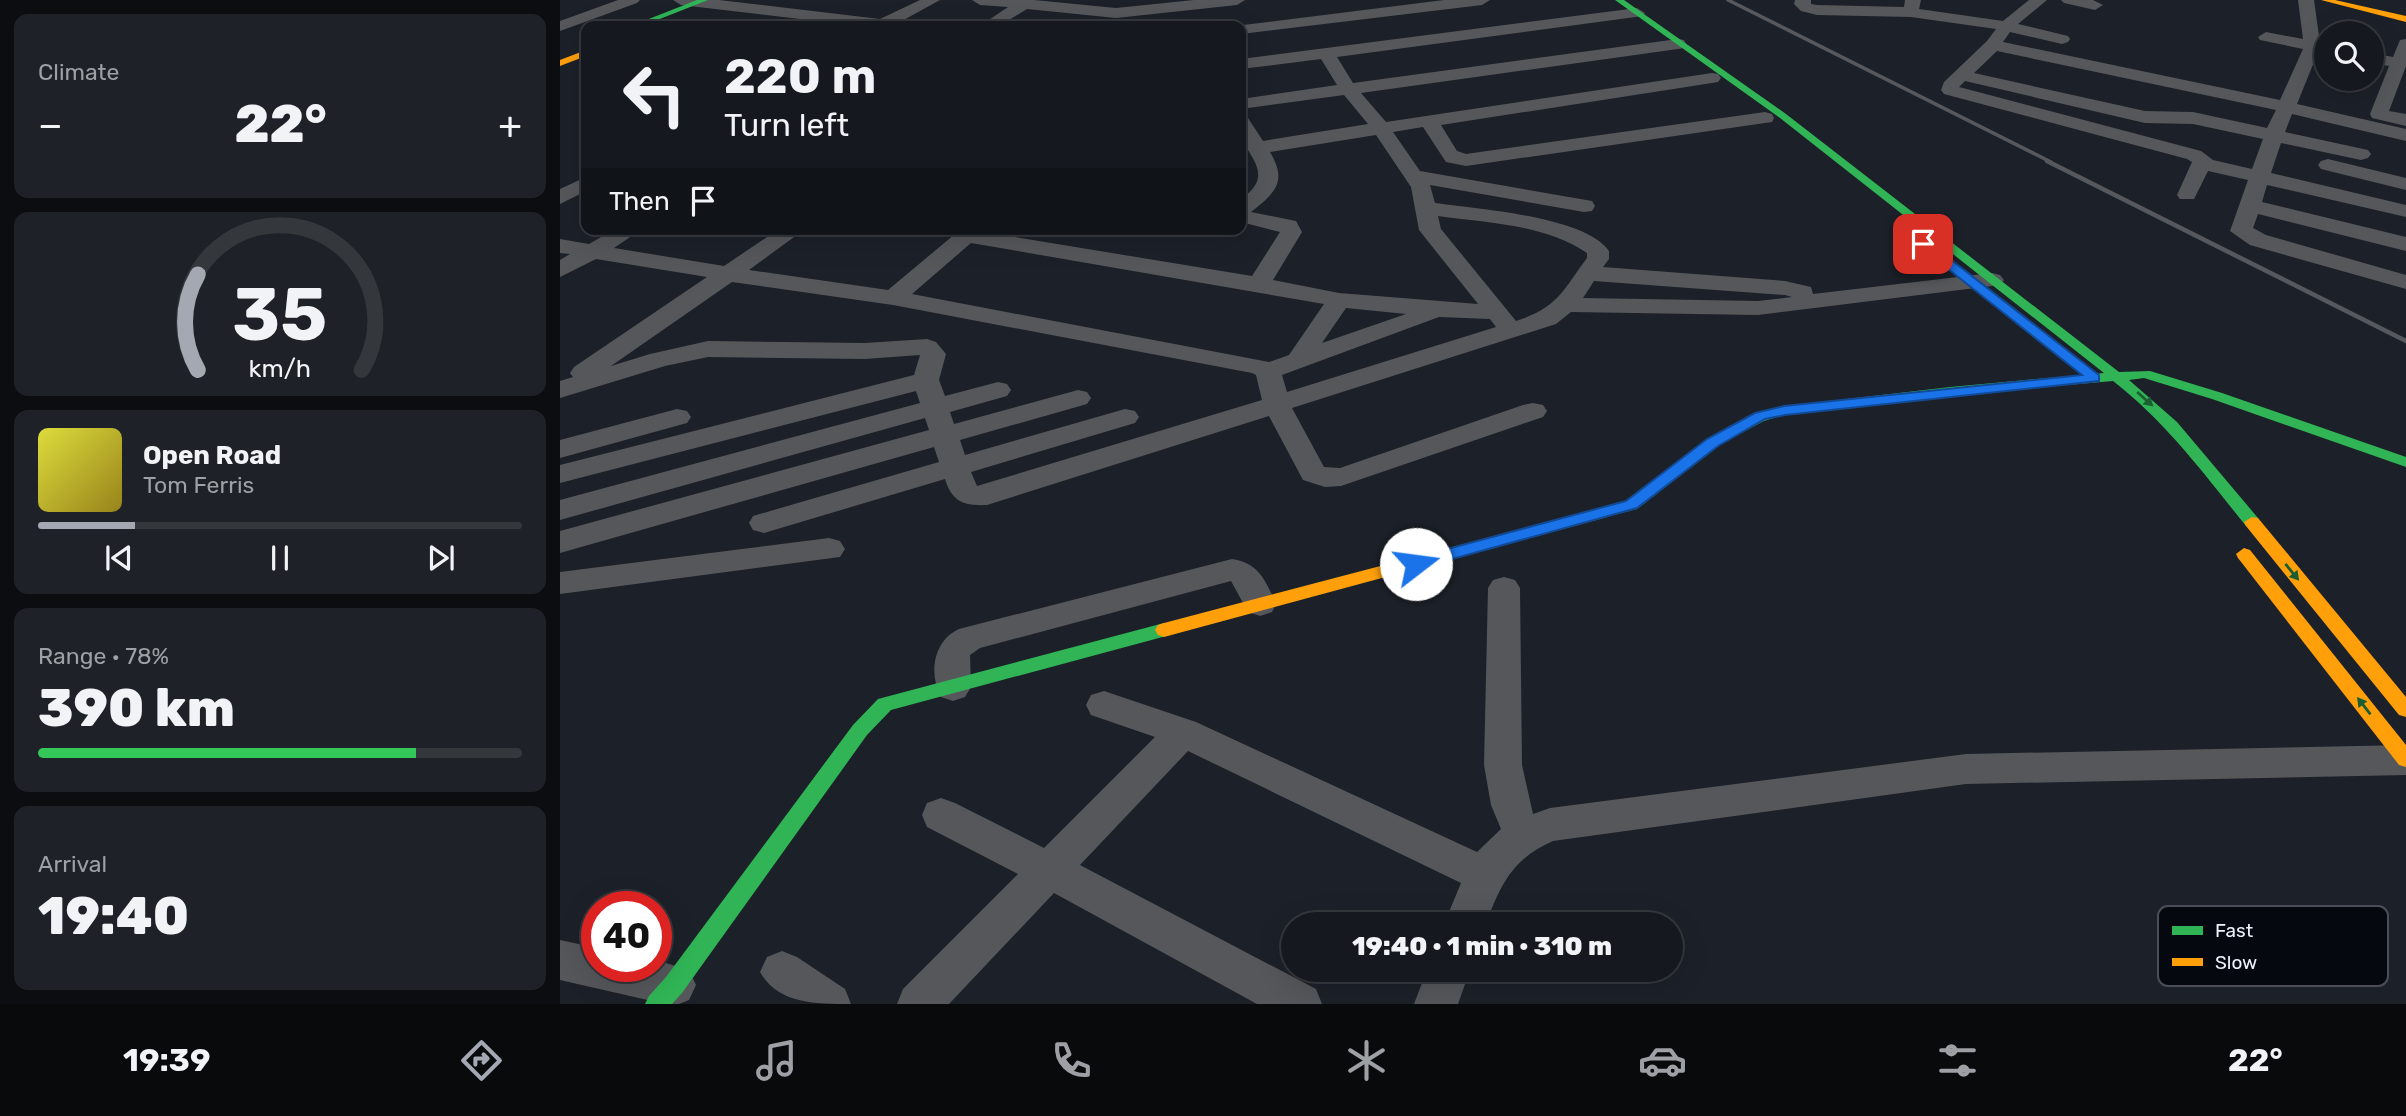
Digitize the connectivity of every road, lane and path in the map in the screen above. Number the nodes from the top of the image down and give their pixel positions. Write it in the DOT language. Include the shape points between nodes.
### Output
graph roads {
  1 [pos="632,0"];
  2 [pos="681,0"];
  3 [pos="932,0"];
  4 [pos="980,0"];
  5 [pos="1237,0"];
  6 [pos="1482,0"];
  7 [pos="1619,0"];
  8 [pos="1803,0"];
  9 [pos="2039,0"];
  10 [pos="2069,0"];
  11 [pos="2306,0"];
  12 [pos="2333,1"];
  13 [pos="709,2"];
  14 [pos="1028,2"];
  15 [pos="1174,3"];
  16 [pos="1437,3"];
  17 [pos="2095,5"];
  18 [pos="1912,6"];
  19 [pos="1292,8"];
  20 [pos="1637,13"];
  21 [pos="815,17"];
  22 [pos="1116,17"];
  23 [pos="2406,19"];
  24 [pos="650,21"];
  25 [pos="667,21"];
  26 [pos="806,21"];
  27 [pos="847,21"];
  28 [pos="895,21"];
  29 [pos="996,21"];
  30 [pos="1183,21"];
  31 [pos="1306,23"];
  32 [pos="1288,25"];
  33 [pos="560,26"];
  34 [pos="2006,26"];
  35 [pos="1246,29"];
  36 [pos="1468,35"];
  37 [pos="2266,37"];
  38 [pos="2062,39"];
  39 [pos="2406,44"];
  40 [pos="1680,45"];
  41 [pos="1993,45"];
  42 [pos="581,47"];
  43 [pos="1326,53"];
  44 [pos="2314,54"];
  45 [pos="560,55"];
  46 [pos="581,55"];
  47 [pos="1307,56"];
  48 [pos="1492,57"];
  49 [pos="2384,60"];
  50 [pos="560,63"];
  51 [pos="1246,63"];
  52 [pos="2399,63"];
  53 [pos="1961,75"];
  54 [pos="1712,78"];
  55 [pos="2384,82"];
  56 [pos="2391,83"];
  57 [pos="1348,89"];
  58 [pos="1246,103"];
  59 [pos="1540,103"];
  60 [pos="2287,107"];
  61 [pos="1765,118"];
  62 [pos="2406,120"];
  63 [pos="1429,121"];
  64 [pos="1381,128"];
  65 [pos="1246,131"];
  66 [pos="2406,135"];
  67 [pos="2370,141"];
  68 [pos="2272,143"];
  69 [pos="1586,145"];
  70 [pos="1256,148"];
  71 [pos="2406,149"];
  72 [pos="2201,163"];
  73 [pos="2406,165"];
  74 [pos="1416,176"];
  75 [pos="2260,177"];
  76 [pos="2406,184"];
  77 [pos="581,186"];
  78 [pos="2187,195"];
  79 [pos="560,198"];
  80 [pos="1246,205"];
  81 [pos="2249,205"];
  82 [pos="1584,206"];
  83 [pos="1424,208"];
  84 [pos="2406,211"];
  85 [pos="1246,217"];
  86 [pos="620,235"];
  87 [pos="785,235"];
  88 [pos="969,235"];
  89 [pos="982,235"];
  90 [pos="2406,244"];
  91 [pos="560,246"];
  92 [pos="594,250"];
  93 [pos="560,270"];
  94 [pos="1586,273"];
  95 [pos="728,274"];
  96 [pos="1982,281"];
  97 [pos="2406,282"];
  98 [pos="1259,284"];
  99 [pos="893,298"];
  100 [pos="1339,300"];
  101 [pos="1826,301"];
  102 [pos="1566,305"];
  103 [pos="1439,310"];
  104 [pos="1504,320"];
  105 [pos="1299,359"];
  106 [pos="1268,371"];
  107 [pos="2119,376"];
  108 [pos="2094,378"];
  109 [pos="926,380"];
  110 [pos="560,389"];
  111 [pos="998,390"];
  112 [pos="2113,396"];
  113 [pos="1078,398"];
  114 [pos="1277,406"];
  115 [pos="936,408"];
  116 [pos="1532,411"];
  117 [pos="677,417"];
  118 [pos="1125,417"];
  119 [pos="946,436"];
  120 [pos="561,461"];
  121 [pos="2406,462"];
  122 [pos="956,468"];
  123 [pos="560,510"];
  124 [pos="764,523"];
  125 [pos="560,542"];
  126 [pos="2235,542"];
  127 [pos="829,549"];
  128 [pos="560,583"];
  129 [pos="1504,588"];
  130 [pos="1260,604"];
  131 [pos="953,687"];
  132 [pos="1104,705"];
  133 [pos="2406,710"];
  134 [pos="1183,732"];
  135 [pos="2406,760"];
  136 [pos="941,815"];
  137 [pos="1522,834"];
  138 [pos="1048,869"];
  139 [pos="1483,874"];
  140 [pos="1469,912"];
  141 [pos="560,960"];
  142 [pos="782,972"];
  143 [pos="1444,982"];
  144 [pos="666,995"];
  145 [pos="829,1004"];
  146 [pos="919,1004"];
  147 [pos="1300,1004"];
  148 [pos="1436,1004"];
  1 -- 33 [label="street"];
  2 -- 13 [label="street"];
  3 -- 28 [label="street"];
  4 -- 14 [label="street"];
  5 -- 15 [label="street"];
  6 -- 16 [label="street"];
  7 -- 20 [label="street"];
  8 -- 18 [label="street" via="1803,6 1810,9"];
  9 -- 34 [label="street"];
  10 -- 17 [label="street"];
  11 -- 44 [label="street"];
  12 -- 23 [label="street"];
  13 -- 21 [label="street"];
  13 -- 24 [label="street"];
  13 -- 25 [label="street"];
  14 -- 22 [label="street"];
  14 -- 29 [label="street"];
  15 -- 22 [label="street"];
  15 -- 30 [label="street"];
  16 -- 31 [label="street"];
  16 -- 36 [label="street"];
  18 -- 34 [label="street"];
  19 -- 31 [label="street"];
  20 -- 36 [label="street"];
  20 -- 40 [label="street"];
  21 -- 26 [label="street"];
  21 -- 27 [label="street"];
  31 -- 32 [label="street"];
  32 -- 35 [label="street"];
  32 -- 47 [label="street"];
  34 -- 38 [label="street"];
  34 -- 41 [label="street"];
  36 -- 43 [label="street"];
  36 -- 48 [label="street"];
  37 -- 44 [label="street"];
  39 -- 52 [label="street"];
  40 -- 48 [label="street"];
  40 -- 54 [label="street"];
  40 -- 96 [label="street" via="1783,116"];
  41 -- 53 [label="street"];
  41 -- 60 [label="street"];
  42 -- 45 [label="street"];
  43 -- 47 [label="street"];
  43 -- 57 [label="street"];
  44 -- 60 [label="street"];
  46 -- 50 [label="street"];
  47 -- 51 [label="street"];
  48 -- 57 [label="street"];
  48 -- 59 [label="street"];
  49 -- 52 [label="street"];
  52 -- 56 [label="street"];
  53 -- 68 [label="street" via="2146,117 2193,118"];
  53 -- 72 [label="street" via="1950,90 2194,155"];
  54 -- 59 [label="street"];
  54 -- 61 [label="street"];
  55 -- 56 [label="street"];
  56 -- 62 [label="street" via="2379,114"];
  57 -- 58 [label="street"];
  57 -- 64 [label="street"];
  59 -- 63 [label="street"];
  59 -- 69 [label="street"];
  60 -- 67 [label="street"];
  60 -- 68 [label="street"];
  61 -- 69 [label="street"];
  61 -- 96 [label="street"];
  63 -- 64 [label="street"];
  63 -- 69 [label="street" via="1449,154 1459,159"];
  64 -- 70 [label="street"];
  64 -- 74 [label="street"];
  65 -- 70 [label="street"];
  66 -- 67 [label="street"];
  67 -- 68 [label="street"];
  67 -- 71 [label="street"];
  67 -- 73 [label="street"];
  68 -- 75 [label="street"];
  68 -- 76 [label="street"];
  70 -- 80 [label="street" via="1264,158 1268,184"];
  72 -- 75 [label="street"];
  72 -- 78 [label="street"];
  74 -- 82 [label="street"];
  74 -- 83 [label="street"];
  75 -- 81 [label="street"];
  75 -- 84 [label="street"];
  77 -- 79 [label="street"];
  81 -- 90 [label="street"];
  81 -- 97 [label="street" via="2241,231 2247,236"];
  83 -- 94 [label="street" via="1527,223 1574,237 1598,251 1598,259"];
  83 -- 104 [label="street" via="1430,230"];
  85 -- 98 [label="street" via="1288,226 1291,232"];
  86 -- 92 [label="street"];
  87 -- 95 [label="street"];
  88 -- 99 [label="street"];
  89 -- 98 [label="street"];
  91 -- 92 [label="street"];
  92 -- 93 [label="street"];
  92 -- 95 [label="street"];
  94 -- 101 [label="street" via="1785,288"];
  94 -- 102 [label="street"];
  95 -- 99 [label="street"];
  95 -- 110 [label="street"];
  96 -- 101 [label="street"];
  96 -- 107 [label="street"];
  96 -- 108 [label="street"];
  98 -- 100 [label="street"];
  99 -- 106 [label="street"];
  100 -- 103 [label="street"];
  100 -- 105 [label="street"];
  101 -- 102 [label="street" via="1724,310"];
  102 -- 104 [label="street" via="1547,319"];
  103 -- 104 [label="street"];
  103 -- 105 [label="street"];
  104 -- 114 [label="street"];
  105 -- 106 [label="street"];
  106 -- 114 [label="street"];
  107 -- 108 [label="street"];
  107 -- 121 [label="street" via="2144,374 2173,382"];
  107 -- 133 [label="street, one-way" via="2172,425"];
  108 -- 112 [label="street"];
  108 -- 130 [label="street" via="1760,416 1712,443 1631,505"];
  109 -- 110 [label="street" via="933,355 927,347 708,349 671,355"];
  109 -- 115 [label="street"];
  109 -- 120 [label="street"];
  111 -- 115 [label="street"];
  113 -- 119 [label="street"];
  114 -- 116 [label="street" via="1313,472 1332,479"];
  114 -- 122 [label="street" via="987,495 970,496 962,490"];
  115 -- 119 [label="street"];
  115 -- 123 [label="street"];
  117 -- 120 [label="street"];
  118 -- 122 [label="street"];
  119 -- 122 [label="street"];
  119 -- 125 [label="street"];
  122 -- 124 [label="street"];
  135 -- 126 [label="street, one-way"];
  127 -- 128 [label="street"];
  129 -- 137 [label="street" via="1503,765 1510,805"];
  130 -- 131 [label="street"];
  130 -- 131 [label="street" via="1246,575 1232,570 971,638 953,652"];
  131 -- 144 [label="street" via="902,697 872,715"];
  132 -- 134 [label="street"];
  134 -- 138 [label="street"];
  134 -- 139 [label="street"];
  135 -- 137 [label="street" via="1966,769 1550,825"];
  136 -- 138 [label="street"];
  137 -- 139 [label="street" via="1501,849"];
  138 -- 146 [label="street"];
  138 -- 147 [label="street"];
  139 -- 140 [label="street"];
  141 -- 144 [label="street"];
  142 -- 145 [label="street"];
  143 -- 148 [label="street"];
}
